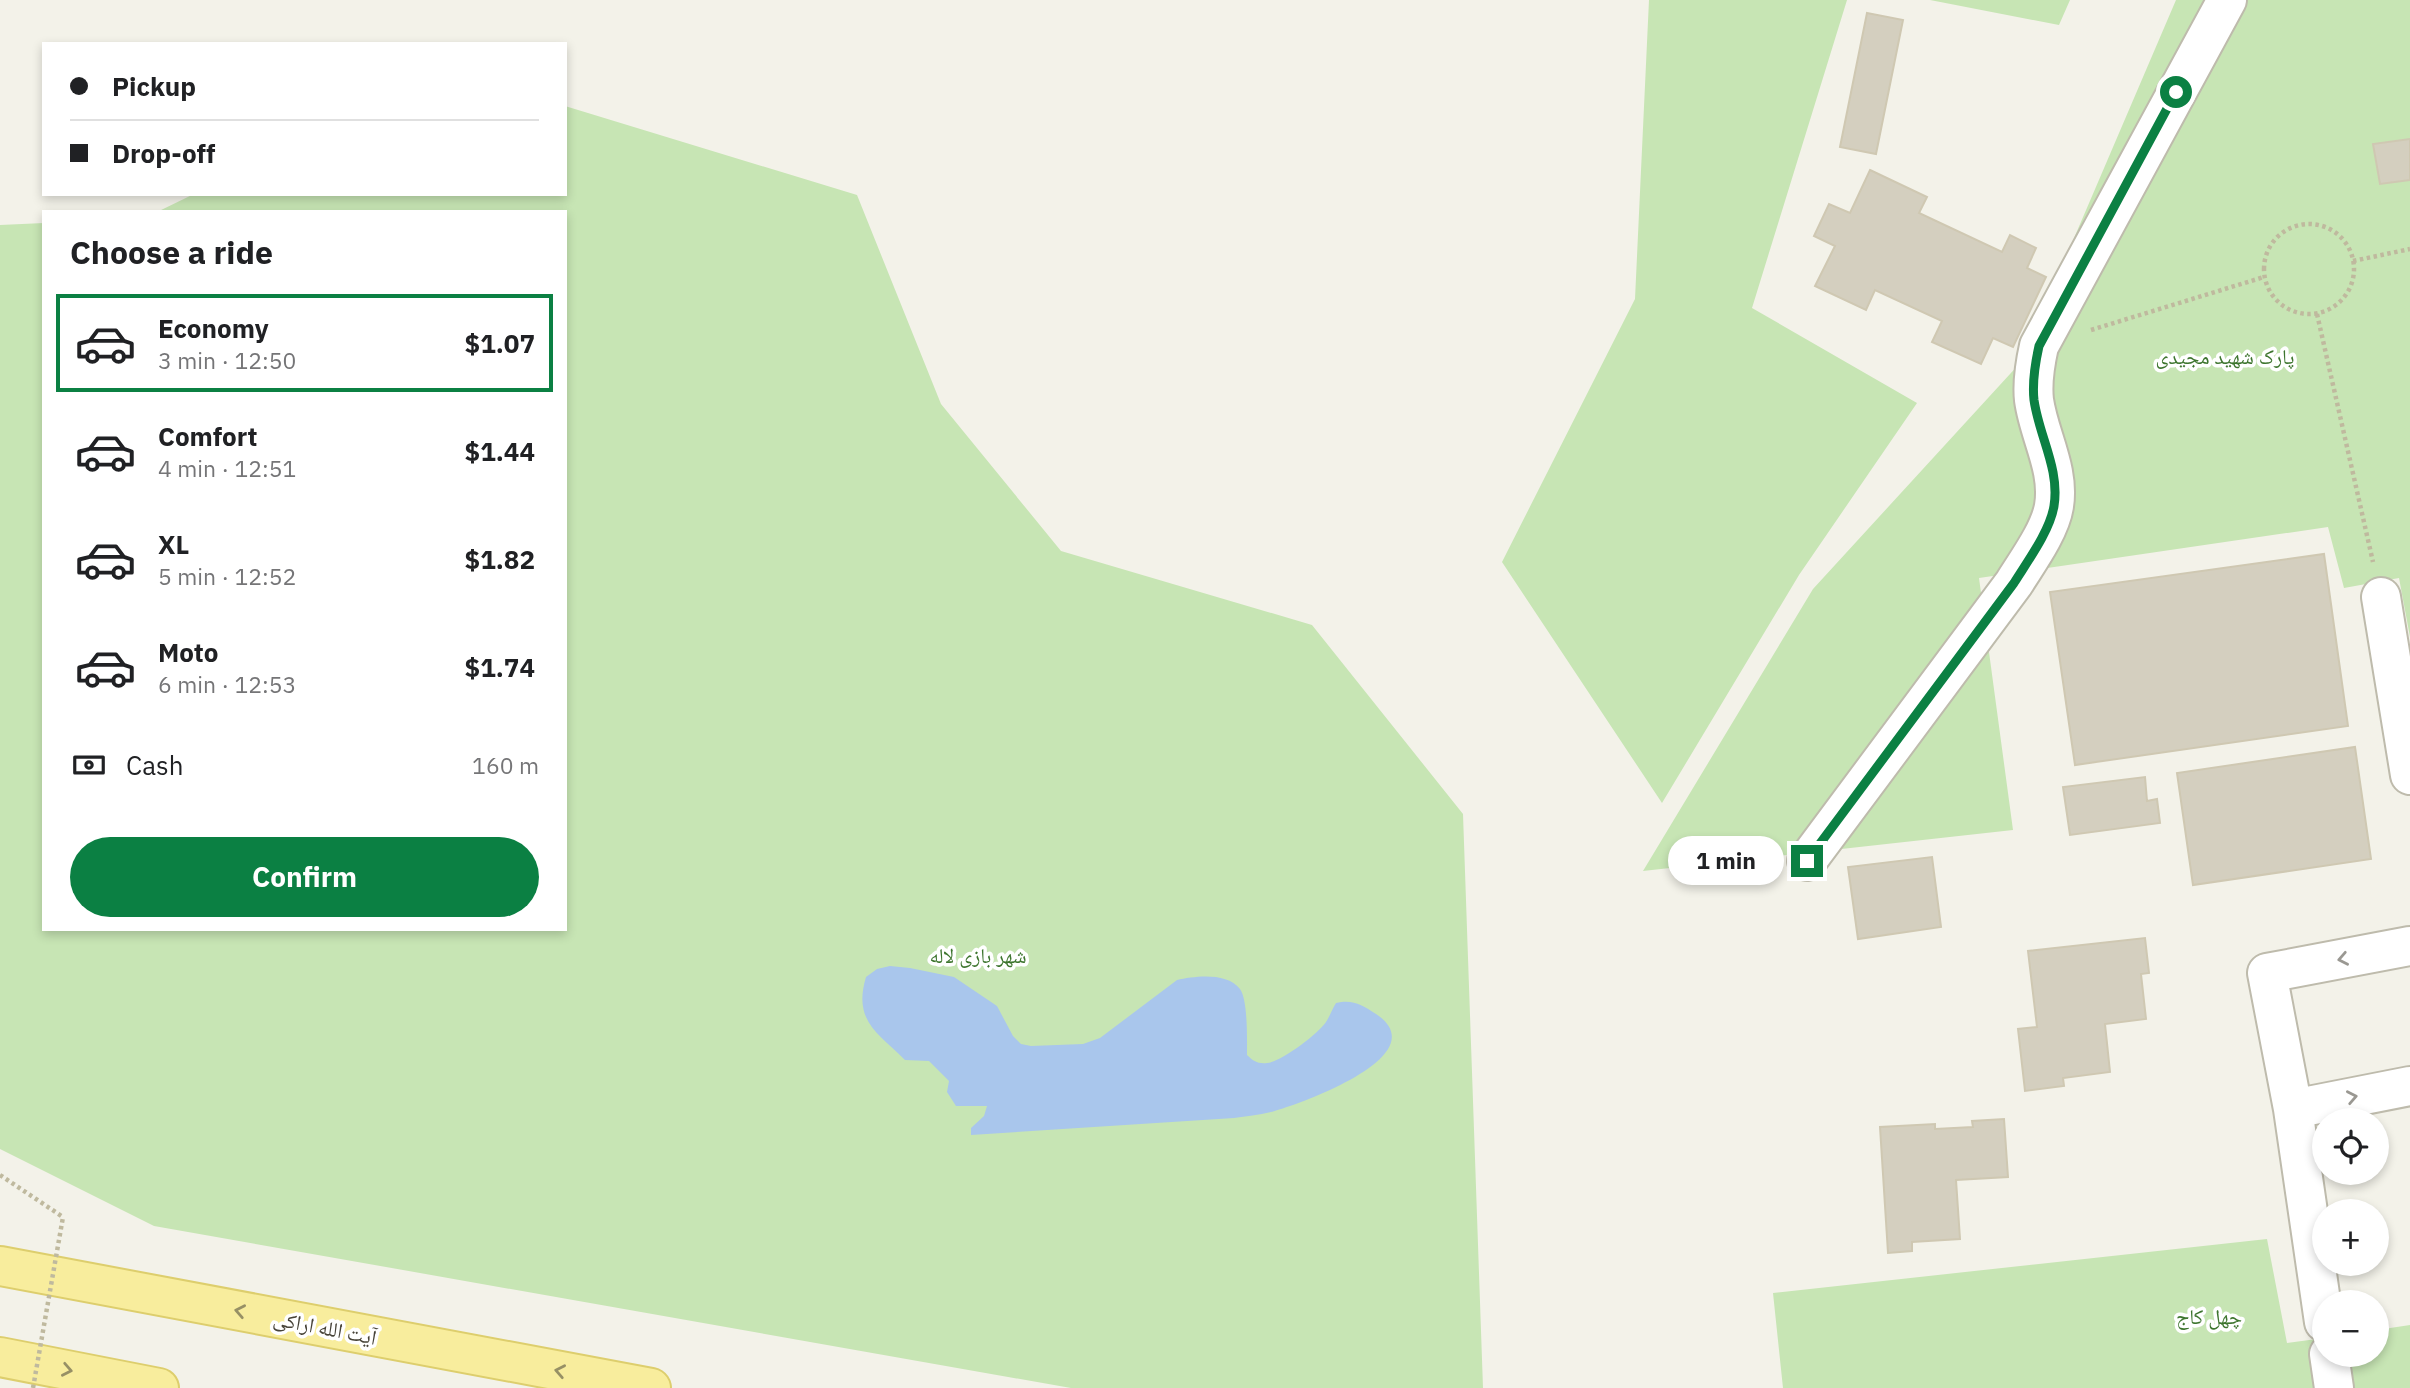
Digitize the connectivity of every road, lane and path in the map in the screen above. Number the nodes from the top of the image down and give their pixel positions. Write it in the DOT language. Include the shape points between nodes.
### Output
graph roads {
  1 [pos="2227,0"];
  2 [pos="2410,249"];
  3 [pos="2353,261"];
  4 [pos="2264,277"];
  5 [pos="2317,314"];
  6 [pos="2039,346"];
  7 [pos="2381,597"];
  8 [pos="2410,775"];
  9 [pos="1807,861"];
  10 [pos="2410,946"];
  11 [pos="2410,1086"];
  12 [pos="2293,1109"];
  13 [pos="0,1175"];
  14 [pos="0,1266"];
  15 [pos="2319,1290"];
  16 [pos="0,1357"];
  17 [pos="2331,1367"];
  18 [pos="33,1388"];
  19 [pos="159,1388"];
  20 [pos="651,1388"];
  21 [pos="2334,1388"];
  1 -- 6 [label="street"];
  2 -- 3 [label="path"];
  3 -- 4 [label="path" via="2344,240 2332,230 2302,224 2276,237 2263,262"];
  3 -- 5 [label="path" via="2352,285 2344,299"];
  4 -- 5 [label="path" via="2268,290 2288,310"];
  4 -- 6 [label="path"];
  5 -- 7 [label="path"];
  6 -- 9 [label="street" via="2034,400 2056,482 2049,521 2014,583"];
  7 -- 8 [label="street"];
  10 -- 12 [label="street, one-way" via="2267,973"];
  12 -- 11 [label="street, one-way"];
  12 -- 15 [label="street"];
  13 -- 18 [label="path, bridge" via="63,1217"];
  20 -- 14 [label="main road, آیت الله اراکی, one-way"];
  16 -- 19 [label="main road, one-way"];
  17 -- 21 [label="street"];
}
